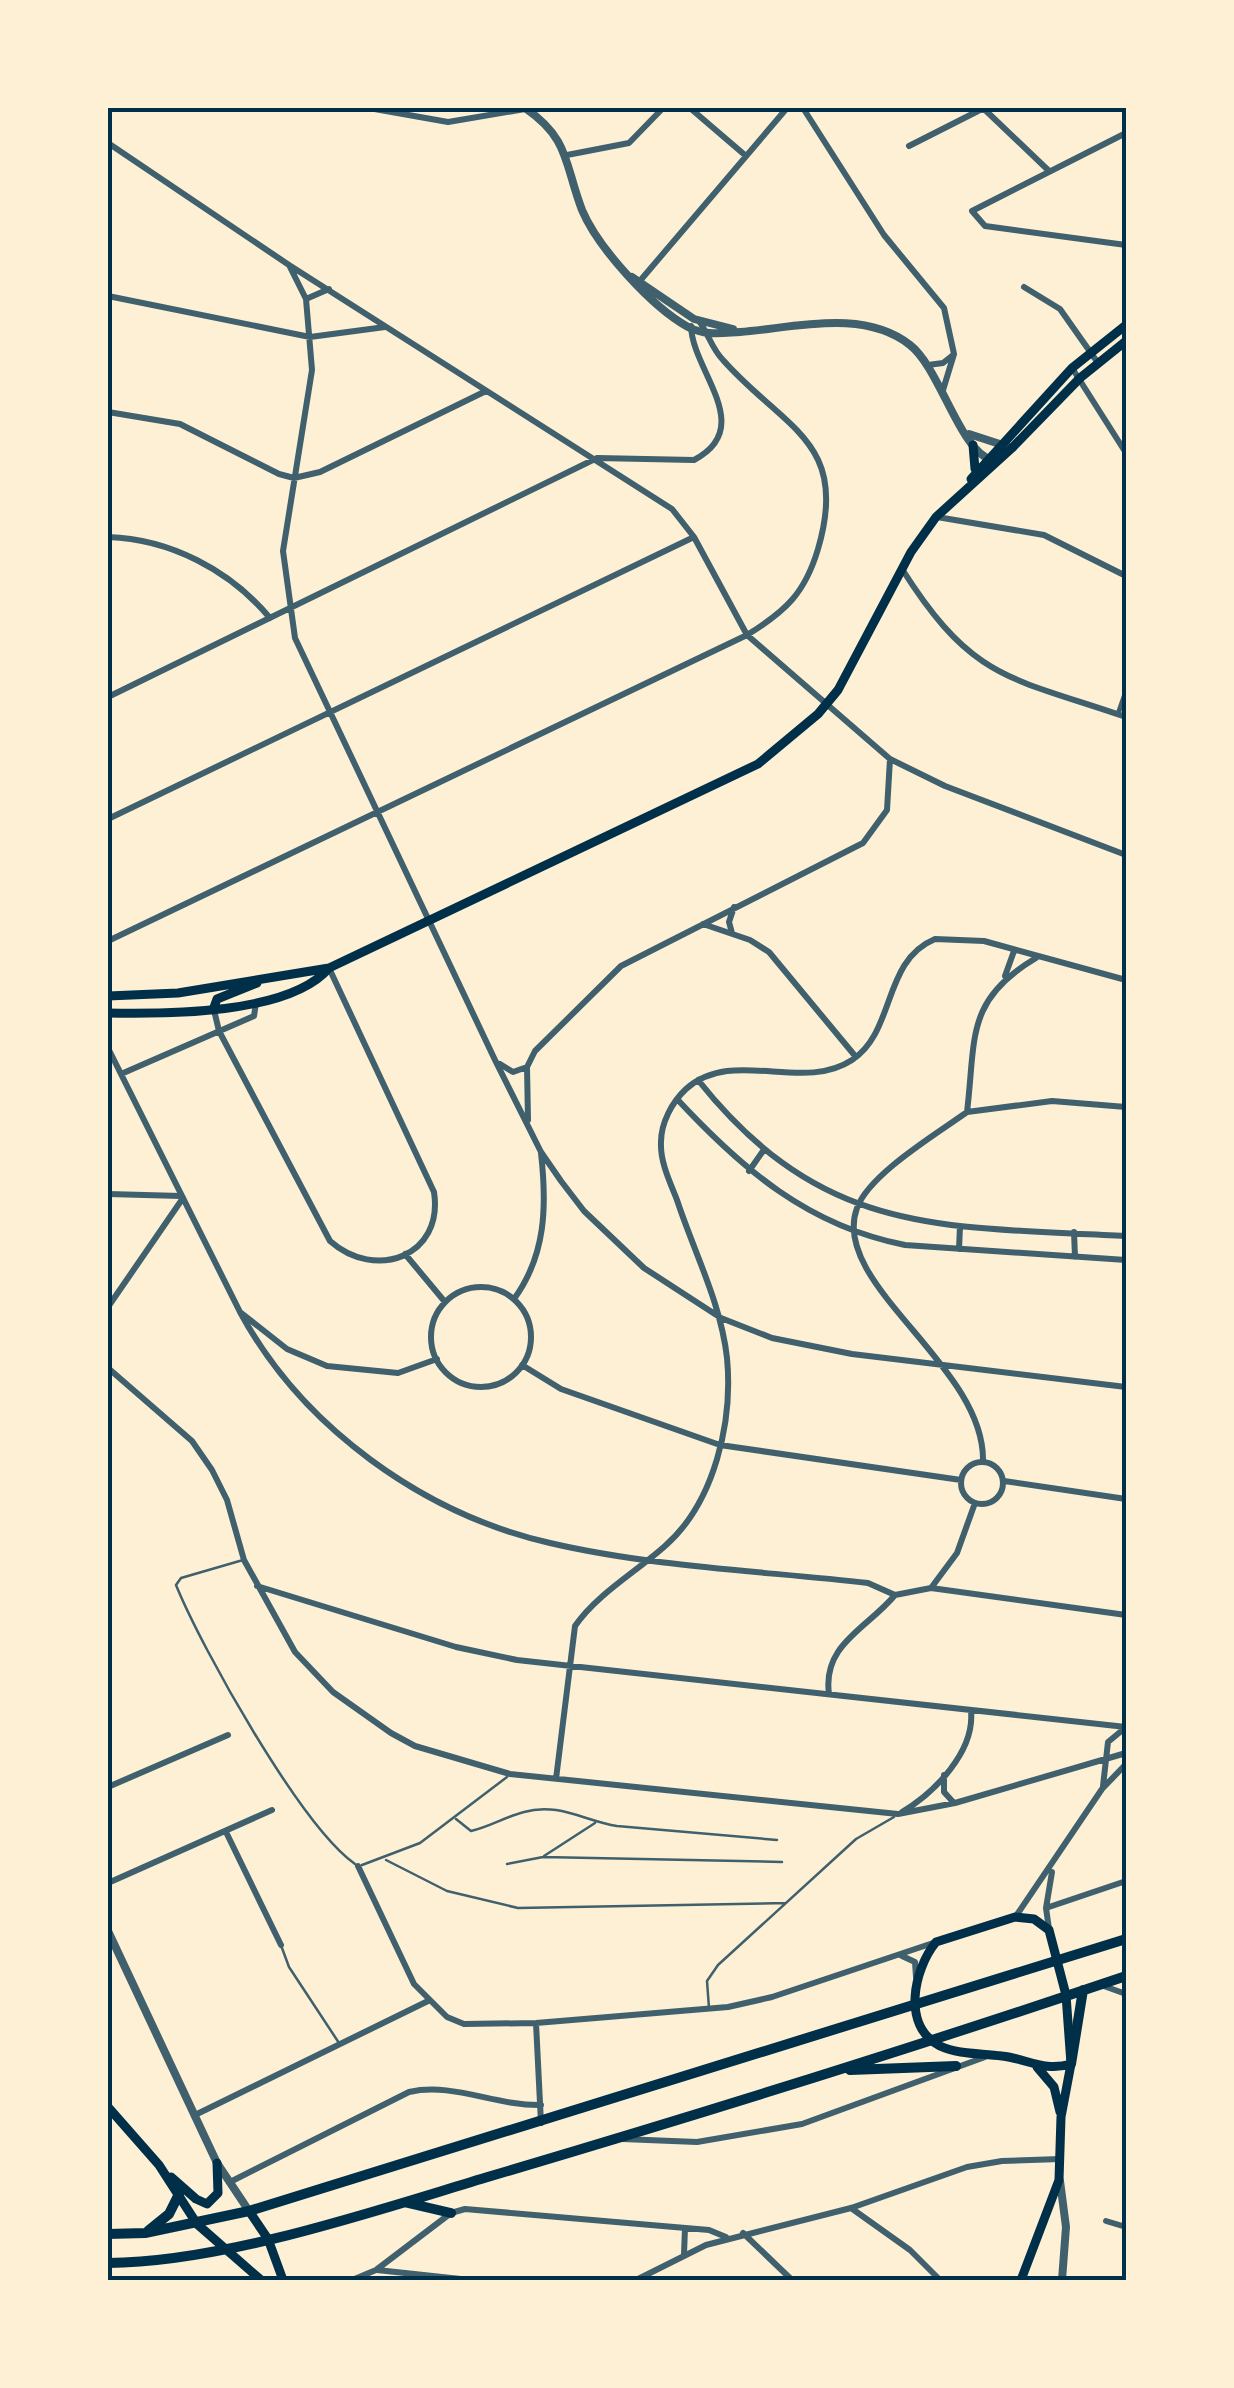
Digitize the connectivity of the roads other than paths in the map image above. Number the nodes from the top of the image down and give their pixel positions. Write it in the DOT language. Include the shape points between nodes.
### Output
graph roads {
  1 [pos="370,108"];
  2 [pos="525,108"];
  3 [pos="662,108"];
  4 [pos="690,108"];
  5 [pos="787,108"];
  6 [pos="804,108"];
  7 [pos="984,108"];
  8 [pos="1126,133"];
  9 [pos="108,143"];
  10 [pos="908,146"];
  11 [pos="567,155"];
  12 [pos="746,156"];
  13 [pos="1048,170"];
  14 [pos="1126,245"];
  15 [pos="289,265"];
  16 [pos="636,280"];
  17 [pos="1024,287"];
  18 [pos="329,289"];
  19 [pos="108,296"];
  20 [pos="306,300"];
  21 [pos="697,320"];
  22 [pos="1126,325"];
  23 [pos="385,327"];
  24 [pos="690,328"];
  25 [pos="744,331"];
  26 [pos="709,334"];
  27 [pos="310,337"];
  28 [pos="1126,341"];
  29 [pos="1090,352"];
  30 [pos="954,354"];
  31 [pos="1098,363"];
  32 [pos="727,365"];
  33 [pos="928,365"];
  34 [pos="1072,368"];
  35 [pos="706,370"];
  36 [pos="1080,378"];
  37 [pos="942,390"];
  38 [pos="486,391"];
  39 [pos="108,412"];
  40 [pos="965,432"];
  41 [pos="973,444"];
  42 [pos="998,446"];
  43 [pos="1012,448"];
  44 [pos="1126,452"];
  45 [pos="597,458"];
  46 [pos="985,459"];
  47 [pos="998,462"];
  48 [pos="294,478"];
  49 [pos="970,482"];
  50 [pos="936,517"];
  51 [pos="694,537"];
  52 [pos="108,538"];
  53 [pos="902,569"];
  54 [pos="1126,576"];
  55 [pos="288,610"];
  56 [pos="270,618"];
  57 [pos="747,634"];
  58 [pos="1126,691"];
  59 [pos="108,697"];
  60 [pos="828,704"];
  61 [pos="329,712"];
  62 [pos="1122,716"];
  63 [pos="890,760"];
  64 [pos="377,811"];
  65 [pos="108,819"];
  66 [pos="1126,855"];
  67 [pos="734,906"];
  68 [pos="430,922"];
  69 [pos="701,923"];
  70 [pos="733,934"];
  71 [pos="108,942"];
  72 [pos="1014,950"];
  73 [pos="1036,958"];
  74 [pos="329,968"];
  75 [pos="1005,978"];
  76 [pos="1126,980"];
  77 [pos="260,981"];
  78 [pos="108,996"];
  79 [pos="256,1003"];
  80 [pos="214,1010"];
  81 [pos="108,1013"];
  82 [pos="219,1031"];
  83 [pos="108,1048"];
  84 [pos="856,1057"];
  85 [pos="496,1060"];
  86 [pos="527,1067"];
  87 [pos="121,1074"];
  88 [pos="698,1080"];
  89 [pos="677,1099"];
  90 [pos="1126,1107"];
  91 [pos="968,1112"];
  92 [pos="531,1131"];
  93 [pos="541,1152"];
  94 [pos="763,1152"];
  95 [pos="749,1172"];
  96 [pos="561,1182"];
  97 [pos="546,1193"];
  98 [pos="108,1194"];
  99 [pos="182,1197"];
  100 [pos="857,1206"];
  101 [pos="960,1226"];
  102 [pos="854,1231"];
  103 [pos="1074,1232"];
  104 [pos="1126,1236"];
  105 [pos="960,1249"];
  106 [pos="405,1254"];
  107 [pos="1075,1257"];
  108 [pos="1126,1260"];
  109 [pos="514,1299"];
  110 [pos="445,1302"];
  111 [pos="108,1307"];
  112 [pos="240,1312"];
  113 [pos="721,1318"];
  114 [pos="437,1359"];
  115 [pos="522,1365"];
  116 [pos="944,1365"];
  117 [pos="108,1368"];
  118 [pos="1126,1387"];
  119 [pos="720,1445"];
  120 [pos="983,1461"];
  121 [pos="961,1480"];
  122 [pos="1004,1480"];
  123 [pos="1126,1499"];
  124 [pos="975,1503"];
  125 [pos="650,1558"];
  126 [pos="244,1560"];
  127 [pos="256,1586"];
  128 [pos="930,1588"];
  129 [pos="895,1595"];
  130 [pos="1126,1616"];
  131 [pos="568,1666"];
  132 [pos="830,1694"];
  133 [pos="971,1712"];
  134 [pos="1126,1727"];
  135 [pos="228,1735"];
  136 [pos="1126,1753"];
  137 [pos="1105,1758"];
  138 [pos="1126,1764"];
  139 [pos="510,1774"];
  140 [pos="944,1774"];
  141 [pos="556,1779"];
  142 [pos="108,1787"];
  143 [pos="1102,1789"];
  144 [pos="955,1804"];
  145 [pos="272,1810"];
  146 [pos="898,1814"];
  147 [pos="456,1818"];
  148 [pos="595,1822"];
  149 [pos="226,1832"];
  150 [pos="776,1840"];
  151 [pos="543,1857"];
  152 [pos="385,1860"];
  153 [pos="782,1862"];
  154 [pos="508,1864"];
  155 [pos="358,1866"];
  156 [pos="1054,1866"];
  157 [pos="1126,1881"];
  158 [pos="108,1883"];
  159 [pos="786,1903"];
  160 [pos="1046,1908"];
  161 [pos="1015,1917"];
  162 [pos="1049,1930"];
  163 [pos="108,1931"];
  164 [pos="1126,1939"];
  165 [pos="936,1942"];
  166 [pos="281,1945"];
  167 [pos="896,1956"];
  168 [pos="1058,1960"];
  169 [pos="1126,1976"];
  170 [pos="916,1978"];
  171 [pos="1100,1985"];
  172 [pos="1083,1990"];
  173 [pos="1126,1994"];
  174 [pos="1066,1995"];
  175 [pos="428,2001"];
  176 [pos="914,2003"];
  177 [pos="709,2009"];
  178 [pos="536,2023"];
  179 [pos="930,2038"];
  180 [pos="340,2044"];
  181 [pos="993,2055"];
  182 [pos="1071,2064"];
  183 [pos="956,2066"];
  184 [pos="1037,2067"];
  185 [pos="834,2071"];
  186 [pos="541,2105"];
  187 [pos="108,2108"];
  188 [pos="194,2116"];
  189 [pos="1062,2117"];
  190 [pos="542,2124"];
  191 [pos="620,2139"];
  192 [pos="1060,2160"];
  193 [pos="217,2163"];
  194 [pos="159,2166"];
  195 [pos="1060,2180"];
  196 [pos="228,2183"];
  197 [pos="179,2194"];
  198 [pos="402,2202"];
  199 [pos="850,2208"];
  200 [pos="249,2211"];
  201 [pos="451,2214"];
  202 [pos="1106,2221"];
  203 [pos="198,2224"];
  204 [pos="1126,2227"];
  205 [pos="685,2228"];
  206 [pos="145,2233"];
  207 [pos="743,2233"];
  208 [pos="108,2234"];
  209 [pos="727,2238"];
  210 [pos="268,2239"];
  211 [pos="221,2247"];
  212 [pos="684,2254"];
  213 [pos="108,2263"];
  214 [pos="376,2270"];
  215 [pos="254,2278"];
  216 [pos="283,2280"];
  217 [pos="352,2280"];
  218 [pos="470,2280"];
  219 [pos="636,2280"];
  220 [pos="792,2280"];
  221 [pos="940,2280"];
  222 [pos="1021,2280"];
  223 [pos="1062,2280"];
  1 -- 2 [label="street" via="448,122"];
  2 -- 11 [label="street" via="547,123"];
  3 -- 11 [label="street" via="630,143"];
  4 -- 12 [label="street"];
  5 -- 12 [label="street"];
  6 -- 30 [label="street" via="884,234 944,308"];
  7 -- 10 [label="street"];
  7 -- 13 [label="street"];
  8 -- 13 [label="street"];
  9 -- 15 [label="street"];
  11 -- 16 [label="street" via="593,230"];
  12 -- 16 [label="street"];
  13 -- 14 [label="street" via="975,206 973,216 985,226"];
  15 -- 18 [label="street"];
  15 -- 20 [label="street"];
  16 -- 21 [label="street"];
  16 -- 24 [label="street"];
  17 -- 29 [label="street" via="1051,300"];
  18 -- 20 [label="street"];
  18 -- 23 [label="street"];
  19 -- 27 [label="street"];
  20 -- 27 [label="street"];
  21 -- 24 [label="street"];
  21 -- 25 [label="street"];
  21 -- 26 [label="street"];
  22 -- 29 [label="main road"];
  23 -- 27 [label="street"];
  23 -- 38 [label="street"];
  24 -- 26 [label="street"];
  24 -- 35 [label="street"];
  25 -- 26 [label="street"];
  25 -- 33 [label="street" via="865,324 911,345"];
  26 -- 32 [label="street"];
  27 -- 48 [label="street" via="311,382"];
  28 -- 31 [label="main road"];
  29 -- 31 [label="street"];
  29 -- 34 [label="main road"];
  30 -- 33 [label="street"];
  30 -- 37 [label="street"];
  31 -- 36 [label="main road"];
  32 -- 35 [label="street"];
  32 -- 57 [label="street" via="810,441 828,498 806,585 792,604"];
  33 -- 37 [label="street"];
  34 -- 36 [label="street"];
  34 -- 42 [label="main road"];
  35 -- 45 [label="street" via="722,417 708,453 694,460"];
  36 -- 43 [label="main road"];
  36 -- 44 [label="street"];
  37 -- 40 [label="street"];
  38 -- 45 [label="street"];
  38 -- 48 [label="street" via="344,461"];
  39 -- 48 [label="street" via="180,424"];
  40 -- 41 [label="street"];
  40 -- 42 [label="street"];
  41 -- 46 [label="street"];
  41 -- 49 [label="main road"];
  42 -- 43 [label="street"];
  42 -- 46 [label="main road"];
  43 -- 47 [label="main road"];
  45 -- 51 [label="street" via="672,509"];
  45 -- 55 [label="street"];
  46 -- 47 [label="street"];
  46 -- 49 [label="main road"];
  47 -- 49 [label="main road"];
  48 -- 55 [label="street" via="283,551"];
  49 -- 50 [label="main road"];
  50 -- 53 [label="main road"];
  50 -- 54 [label="street" via="1044,534"];
  51 -- 57 [label="street"];
  51 -- 61 [label="street"];
  52 -- 56 [label="street" via="162,546 207,565"];
  53 -- 60 [label="main road"];
  53 -- 62 [label="street" via="960,648 991,669"];
  55 -- 56 [label="street"];
  55 -- 61 [label="street"];
  56 -- 59 [label="street"];
  57 -- 60 [label="street"];
  57 -- 64 [label="street"];
  58 -- 62 [label="street"];
  60 -- 63 [label="street"];
  60 -- 68 [label="main road" via="726,782"];
  61 -- 64 [label="street"];
  61 -- 65 [label="street"];
  63 -- 66 [label="street"];
  63 -- 67 [label="street" via="887,810 863,843"];
  64 -- 68 [label="street"];
  64 -- 71 [label="street"];
  67 -- 69 [label="street"];
  67 -- 70 [label="street"];
  68 -- 74 [label="main road"];
  68 -- 85 [label="street"];
  69 -- 70 [label="street"];
  69 -- 86 [label="street" via="621,966 546,1036"];
  70 -- 84 [label="street" via="774,956"];
  72 -- 73 [label="street"];
  72 -- 75 [label="street"];
  72 -- 84 [label="street" via="962,937 926,943 898,974 877,1032"];
  73 -- 75 [label="street"];
  73 -- 76 [label="street"];
  74 -- 77 [label="main road"];
  74 -- 79 [label="main road"];
  74 -- 106 [label="street" via="434,1192 426,1236"];
  75 -- 91 [label="street" via="980,1012"];
  77 -- 78 [label="main road"];
  77 -- 80 [label="main road" via="218,1000"];
  79 -- 80 [label="main road"];
  79 -- 82 [label="street" via="254,1016"];
  80 -- 81 [label="main road"];
  80 -- 82 [label="street"];
  82 -- 87 [label="street"];
  82 -- 106 [label="street" via="330,1241 349,1256 373,1262"];
  83 -- 87 [label="street"];
  84 -- 88 [label="street" via="815,1074 735,1070"];
  85 -- 86 [label="street" via="513,1072"];
  85 -- 92 [label="street"];
  86 -- 92 [label="street"];
  87 -- 99 [label="street"];
  88 -- 89 [label="street"];
  88 -- 94 [label="street"];
  89 -- 95 [label="street"];
  89 -- 113 [label="street" via="664,1124 662,1156"];
  90 -- 91 [label="street" via="1052,1101"];
  91 -- 100 [label="street" via="887,1173"];
  92 -- 93 [label="street"];
  93 -- 96 [label="street"];
  93 -- 97 [label="street"];
  94 -- 95 [label="street"];
  94 -- 100 [label="street"];
  95 -- 102 [label="street"];
  96 -- 97 [label="street"];
  96 -- 113 [label="street" via="644,1268"];
  97 -- 109 [label="street" via="537,1259"];
  98 -- 99 [label="street"];
  99 -- 111 [label="street"];
  99 -- 112 [label="street"];
  100 -- 101 [label="street"];
  100 -- 102 [label="street"];
  101 -- 103 [label="street"];
  101 -- 105 [label="street"];
  102 -- 105 [label="street" via="904,1245"];
  102 -- 116 [label="street" via="866,1270"];
  103 -- 104 [label="street"];
  103 -- 107 [label="street"];
  105 -- 107 [label="street"];
  106 -- 110 [label="street"];
  107 -- 108 [label="street"];
  109 -- 110 [label="street" via="478,1287"];
  109 -- 115 [label="street" via="530,1328"];
  110 -- 114 [label="street" via="432,1330"];
  112 -- 114 [label="street" via="287,1349 327,1366 398,1373"];
  112 -- 125 [label="street" via="282,1374 329,1425 432,1498 548,1543"];
  113 -- 116 [label="street" via="772,1338"];
  113 -- 119 [label="street" via="728,1395"];
  114 -- 115 [label="street" via="451,1376 476,1386 501,1382"];
  115 -- 119 [label="street" via="561,1389"];
  116 -- 118 [label="street"];
  116 -- 120 [label="street" via="970,1402"];
  117 -- 126 [label="street" via="192,1441 226,1500"];
  119 -- 121 [label="street"];
  119 -- 125 [label="street" via="691,1512"];
  120 -- 121 [label="street" via="971,1464"];
  120 -- 122 [label="street"];
  121 -- 124 [label="street"];
  122 -- 123 [label="street"];
  122 -- 124 [label="street" via="993,1501"];
  124 -- 128 [label="street" via="961,1544"];
  125 -- 129 [label="street" via="868,1583"];
  125 -- 131 [label="street" via="578,1622"];
  126 -- 127 [label="street"];
  126 -- 155 [label="lane" via="176,1584 202,1642 290,1786 334,1847"];
  127 -- 131 [label="street" via="456,1647"];
  127 -- 139 [label="street" via="295,1652 358,1711 415,1746"];
  128 -- 129 [label="street"];
  128 -- 130 [label="street"];
  129 -- 132 [label="street" via="831,1660"];
  131 -- 132 [label="street"];
  131 -- 141 [label="street"];
  132 -- 133 [label="street"];
  133 -- 134 [label="street"];
  133 -- 140 [label="street" via="970,1738"];
  134 -- 137 [label="street" via="1108,1742"];
  135 -- 142 [label="street"];
  136 -- 137 [label="street"];
  137 -- 143 [label="street"];
  137 -- 144 [label="street"];
  138 -- 143 [label="street"];
  139 -- 141 [label="street"];
  139 -- 147 [label="lane"];
  140 -- 144 [label="street" via="944,1792"];
  140 -- 146 [label="street"];
  141 -- 146 [label="street"];
  143 -- 156 [label="street"];
  144 -- 146 [label="street"];
  145 -- 149 [label="street"];
  146 -- 159 [label="lane" via="856,1839"];
  147 -- 148 [label="lane" via="471,1832 546,1809 577,1812"];
  147 -- 152 [label="lane"];
  148 -- 150 [label="lane"];
  148 -- 151 [label="lane"];
  149 -- 158 [label="street"];
  149 -- 166 [label="street"];
  151 -- 153 [label="lane"];
  151 -- 154 [label="lane"];
  152 -- 155 [label="lane"];
  152 -- 159 [label="lane" via="447,1891 518,1908"];
  155 -- 175 [label="street"];
  156 -- 160 [label="street"];
  156 -- 161 [label="street"];
  157 -- 160 [label="street"];
  159 -- 177 [label="lane" via="711,1973"];
  160 -- 162 [label="street"];
  161 -- 162 [label="main road"];
  161 -- 165 [label="main road"];
  162 -- 168 [label="main road"];
  163 -- 188 [label="street"];
  164 -- 168 [label="highway"];
  165 -- 167 [label="street"];
  165 -- 170 [label="main road"];
  166 -- 180 [label="lane"];
  167 -- 170 [label="street" via="913,1960"];
  167 -- 177 [label="street" via="772,1997"];
  168 -- 174 [label="main road"];
  168 -- 176 [label="highway"];
  169 -- 171 [label="highway"];
  170 -- 176 [label="main road"];
  171 -- 172 [label="highway"];
  171 -- 173 [label="street"];
  172 -- 174 [label="highway"];
  172 -- 182 [label="highway"];
  174 -- 179 [label="highway"];
  174 -- 182 [label="main road"];
  175 -- 178 [label="street" via="464,2024"];
  175 -- 180 [label="street"];
  176 -- 179 [label="main road"];
  176 -- 190 [label="highway"];
  177 -- 178 [label="street"];
  178 -- 186 [label="street"];
  179 -- 181 [label="main road" via="955,2051"];
  179 -- 185 [label="highway"];
  180 -- 188 [label="street"];
  181 -- 183 [label="street"];
  181 -- 184 [label="main road"];
  182 -- 184 [label="main road"];
  182 -- 189 [label="main road"];
  183 -- 185 [label="highway"];
  183 -- 191 [label="street" via="802,2124 697,2142"];
  184 -- 189 [label="main road" via="1054,2087"];
  185 -- 191 [label="highway"];
  186 -- 190 [label="street"];
  186 -- 196 [label="street" via="487,2101 442,2087 409,2092"];
  187 -- 194 [label="main road"];
  188 -- 193 [label="street"];
  189 -- 192 [label="main road"];
  190 -- 200 [label="highway"];
  191 -- 198 [label="highway"];
  192 -- 195 [label="main road"];
  192 -- 199 [label="street" via="982,2164"];
  193 -- 194 [label="main road" via="218,2194 202,2204"];
  193 -- 196 [label="street"];
  194 -- 197 [label="main road"];
  195 -- 222 [label="main road"];
  195 -- 223 [label="street" via="1066,2227"];
  196 -- 200 [label="street"];
  197 -- 203 [label="main road"];
  197 -- 206 [label="highway" via="169,2214"];
  198 -- 201 [label="highway"];
  198 -- 210 [label="highway"];
  199 -- 207 [label="street"];
  199 -- 221 [label="street"];
  200 -- 203 [label="highway"];
  200 -- 210 [label="main road"];
  201 -- 205 [label="street" via="464,2209"];
  201 -- 214 [label="street"];
  202 -- 204 [label="street"];
  203 -- 206 [label="highway"];
  203 -- 211 [label="main road"];
  205 -- 209 [label="street"];
  205 -- 212 [label="street"];
  206 -- 208 [label="highway"];
  207 -- 209 [label="street"];
  207 -- 220 [label="street"];
  209 -- 212 [label="street"];
  210 -- 211 [label="highway"];
  210 -- 216 [label="main road"];
  211 -- 213 [label="highway"];
  211 -- 215 [label="main road"];
  212 -- 219 [label="street"];
  214 -- 217 [label="street"];
  214 -- 218 [label="street"];
}
